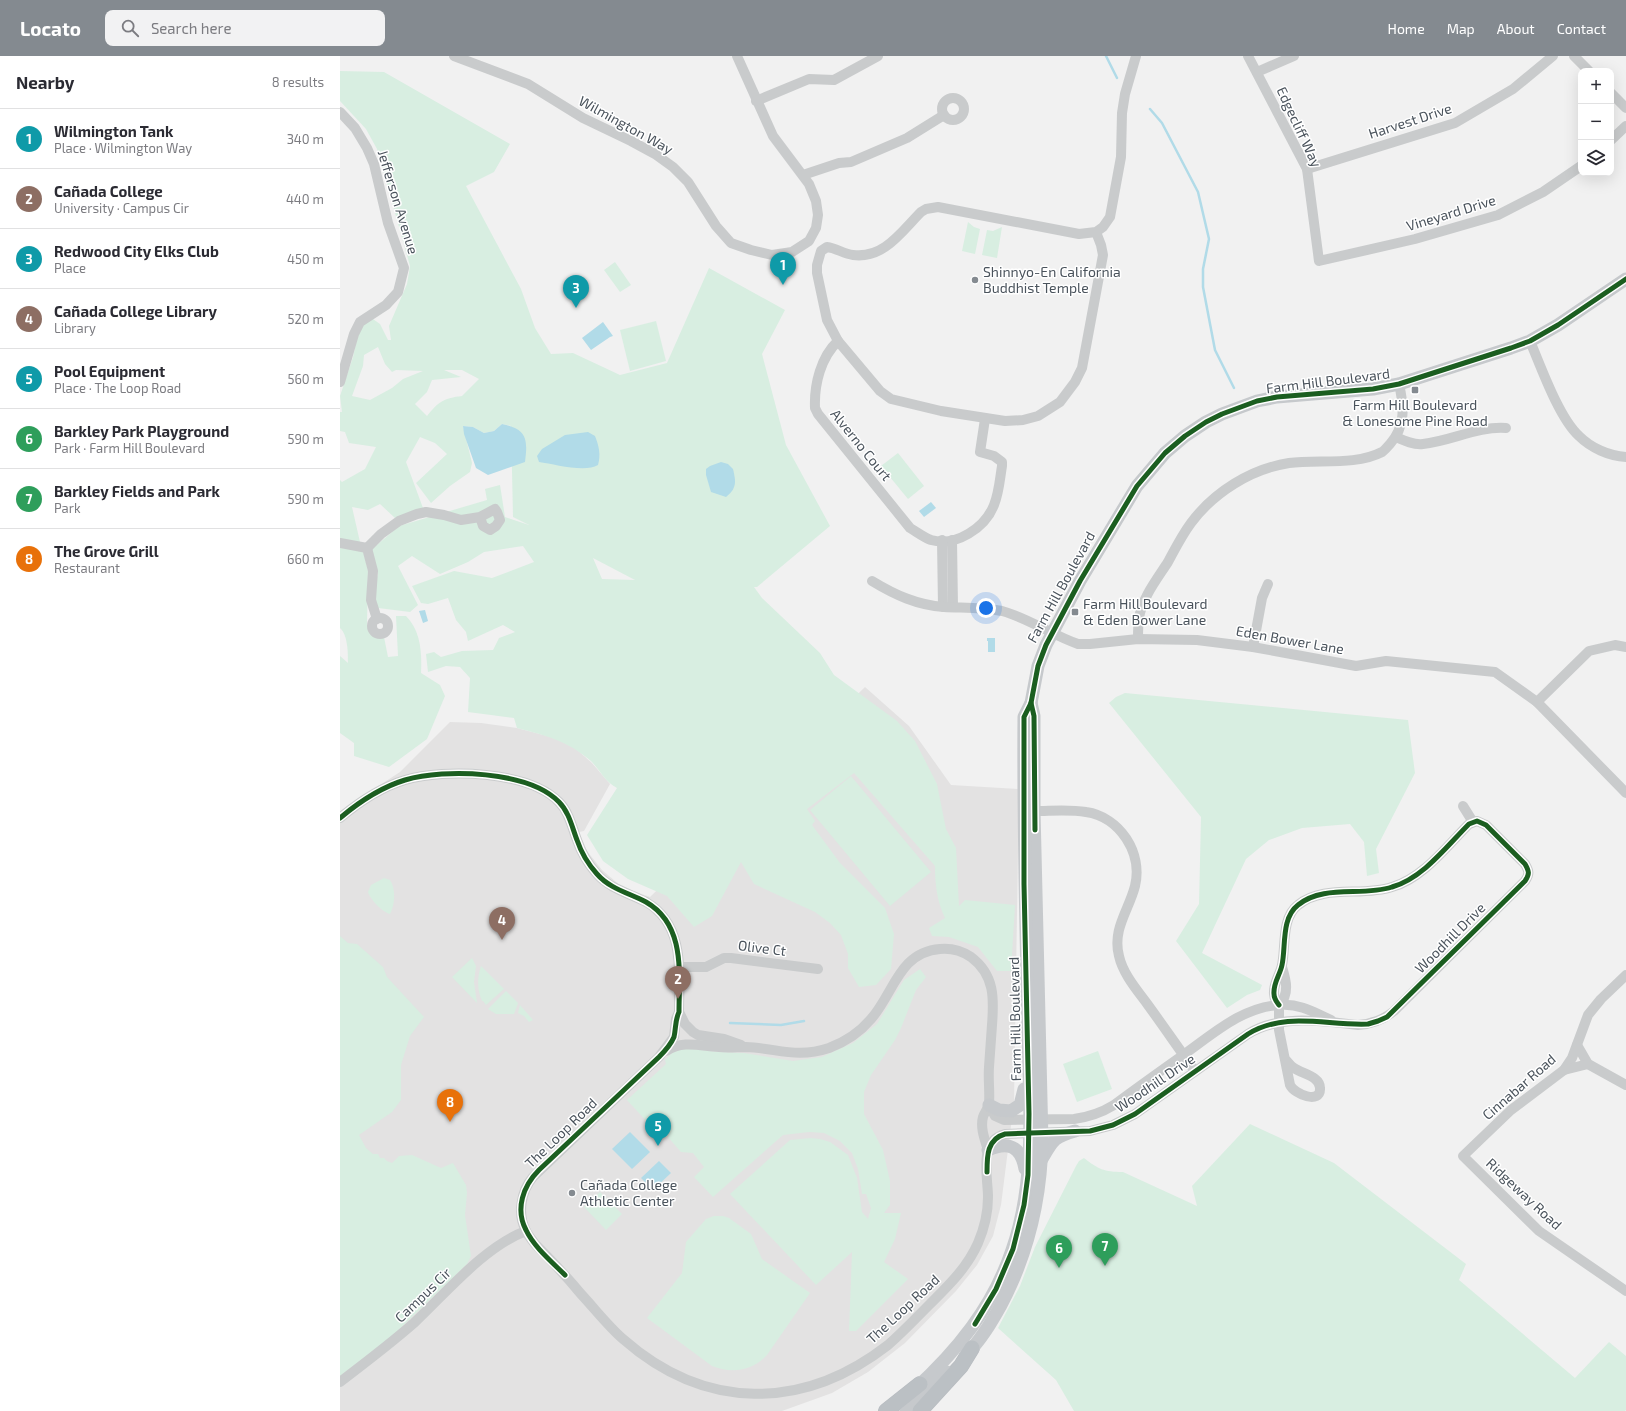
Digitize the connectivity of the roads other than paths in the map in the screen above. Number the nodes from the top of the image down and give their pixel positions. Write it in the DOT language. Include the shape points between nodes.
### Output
graph roads {
  1 [pos="454,56"];
  2 [pos="736,56"];
  3 [pos="878,56"];
  4 [pos="1136,56"];
  5 [pos="1248,56"];
  6 [pos="1294,56"];
  7 [pos="1553,56"];
  8 [pos="1574,56"];
  9 [pos="1586,68"];
  10 [pos="1257,72"];
  11 [pos="1614,96"];
  12 [pos="756,101"];
  13 [pos="1626,108"];
  14 [pos="340,112"];
  15 [pos="944,116"];
  16 [pos="1626,126"];
  17 [pos="1614,137"];
  18 [pos="1578,168"];
  19 [pos="1307,169"];
  20 [pos="803,175"];
  21 [pos="1096,232"];
  22 [pos="1319,261"];
  23 [pos="1626,279"];
  24 [pos="838,341"];
  25 [pos="1530,341"];
  26 [pos="340,382"];
  27 [pos="1399,384"];
  28 [pos="985,419"];
  29 [pos="1506,428"];
  30 [pos="1396,437"];
  31 [pos="1626,457"];
  32 [pos="480,517"];
  33 [pos="947,540"];
  34 [pos="340,543"];
  35 [pos="367,548"];
  36 [pos="872,581"];
  37 [pos="1268,584"];
  38 [pos="948,607"];
  39 [pos="377,619"];
  40 [pos="1051,633"];
  41 [pos="1138,639"];
  42 [pos="1253,647"];
  43 [pos="1626,647"];
  44 [pos="1537,702"];
  45 [pos="1031,703"];
  46 [pos="1626,793"];
  47 [pos="1463,806"];
  48 [pos="1034,811"];
  49 [pos="340,818"];
  50 [pos="1473,822"];
  51 [pos="679,967"];
  52 [pos="818,969"];
  53 [pos="1626,975"];
  54 [pos="1279,1005"];
  55 [pos="679,1012"];
  56 [pos="1278,1022"];
  57 [pos="1334,1022"];
  58 [pos="1577,1045"];
  59 [pos="746,1047"];
  60 [pos="662,1055"];
  61 [pos="1183,1055"];
  62 [pos="1285,1059"];
  63 [pos="1028,1062"];
  64 [pos="1588,1064"];
  65 [pos="1564,1070"];
  66 [pos="1195,1071"];
  67 [pos="1626,1085"];
  68 [pos="989,1105"];
  69 [pos="1035,1127"];
  70 [pos="1075,1131"];
  71 [pos="988,1150"];
  72 [pos="1463,1156"];
  73 [pos="1042,1160"];
  74 [pos="1026,1191"];
  75 [pos="526,1231"];
  76 [pos="1626,1291"];
  77 [pos="972,1348"];
  78 [pos="340,1382"];
  79 [pos="920,1384"];
  80 [pos="886,1411"];
  81 [pos="891,1411"];
  82 [pos="906,1411"];
  83 [pos="920,1411"];
  1 -- 20 [label="street, Wilmington Way" via="528,84 583,118 655,154 688,182 716,226 731,242 751,250 772,255 792,252 809,241 816,228 818,215 816,201"];
  2 -- 12 [label="street, Wilmington Way"];
  3 -- 12 [label="street" via="834,80 809,79"];
  4 -- 21 [label="street" via="1122,113 1121,157 1112,212 1108,222"];
  5 -- 10 [label="street, Edgecliff Way"];
  6 -- 10 [label="street"];
  7 -- 19 [label="street, Harvest Drive" via="1513,89 1455,123"];
  8 -- 9 [label="street"];
  10 -- 19 [label="street, Edgecliff Way"];
  11 -- 13 [label="street"];
  12 -- 20 [label="street, Wilmington Way" via="785,155"];
  14 -- 26 [label="street, Jefferson Avenue" via="355,128 374,164 388,223 404,268 398,292 386,306 360,322"];
  15 -- 20 [label="street" via="907,138 852,162 839,163"];
  16 -- 17 [label="street"];
  18 -- 22 [label="street, Vineyard Drive" via="1543,192 1498,215 1415,240"];
  19 -- 22 [label="street, Edgecliff Way"];
  21 -- 24 [label="street" via="1079,234 932,208 921,212 888,247 878,253 868,256 851,255 827,247 819,256 817,273 826,320"];
  21 -- 28 [label="street" via="1102,250 1102,264 1082,368 1075,382 1060,402 1038,416 1023,420"];
  23 -- 25 [label="main road, Farm Hill Boulevard"];
  24 -- 28 [label="street" via="880,391 891,399"];
  24 -- 33 [label="street, Alverno Court" via="820,369 815,402 818,414 910,528 933,540"];
  25 -- 27 [label="main road, Farm Hill Boulevard"];
  25 -- 31 [label="street" via="1559,406 1578,436 1602,451"];
  27 -- 30 [label="street" via="1402,423"];
  27 -- 40 [label="main road, Farm Hill Boulevard" via="1373,389 1277,397 1222,414 1185,436 1137,486"];
  28 -- 33 [label="street" via="980,452 994,456 1002,462 994,504 984,522 976,530"];
  29 -- 30 [label="street" via="1492,427 1422,444"];
  30 -- 41 [label="street" via="1383,452 1365,458 1289,463 1247,476 1227,488 1191,523 1145,600 1139,618"];
  32 -- 35 [label="street" via="462,520 426,512 417,514 399,521"];
  33 -- 38 [label="street"];
  34 -- 35 [label="street"];
  35 -- 39 [label="street" via="373,571 371,600"];
  36 -- 38 [label="street, Eden Bower Lane" via="909,601"];
  37 -- 42 [label="street" via="1262,598"];
  38 -- 40 [label="street, Eden Bower Lane" via="979,607 1003,612"];
  40 -- 41 [label="street, Eden Bower Lane" via="1078,644"];
  40 -- 45 [label="main road, Farm Hill Boulevard" via="1038,666"];
  41 -- 42 [label="street, Eden Bower Lane" via="1197,640"];
  42 -- 44 [label="street, Eden Bower Lane" via="1356,666 1386,661 1495,672"];
  43 -- 44 [label="street" via="1615,645 1589,650"];
  44 -- 46 [label="street, Eden Bower Lane"];
  45 -- 48 [label="main road, Farm Hill Boulevard" via="1034,716"];
  45 -- 63 [label="main road, Farm Hill Boulevard" via="1024,717"];
  47 -- 50 [label="street"];
  48 -- 61 [label="street" via="1086,812 1110,822 1128,841 1134,854 1136,875 1132,895 1120,924 1117,945 1119,956 1128,977"];
  48 -- 69 [label="main road, Farm Hill Boulevard"];
  49 -- 51 [label="street" via="367,798 392,785 421,776 445,773 482,775 536,786 554,797 563,807 571,820 586,860 598,875 618,890 645,902 665,919 677,946"];
  50 -- 54 [label="street" via="1428,866 1406,882 1377,891 1319,895 1298,905 1288,918 1285,933 1282,967 1286,980 1286,995"];
  50 -- 57 [label="street, Woodhill Drive" via="1486,825 1525,864 1532,878 1387,1017 1368,1024"];
  51 -- 52 [label="street, Olive Ct" via="706,967 724,958 731,958"];
  51 -- 55 [label="street"];
  53 -- 58 [label="street, Cinnabar Road" via="1588,1015"];
  54 -- 56 [label="street"];
  54 -- 57 [label="street, Woodhill Drive" via="1300,1006"];
  54 -- 61 [label="street, Woodhill Drive" via="1239,1016"];
  55 -- 59 [label="street" via="693,1032"];
  55 -- 60 [label="street" via="674,1037"];
  56 -- 57 [label="street, Woodhill Drive"];
  56 -- 62 [label="street"];
  56 -- 66 [label="street, Woodhill Drive" via="1256,1029"];
  58 -- 64 [label="street"];
  58 -- 65 [label="street, Cinnabar Road"];
  59 -- 60 [label="street" via="720,1048 688,1044 674,1047"];
  59 -- 68 [label="street" via="795,1053 819,1051 842,1042 871,1019 898,975 913,959 934,950 957,951 976,961 992,987 994,1006 988,1080"];
  60 -- 75 [label="street, The Loop Road" via="528,1183 521,1207"];
  61 -- 66 [label="street"];
  61 -- 69 [label="street, Woodhill Drive" via="1114,1105 1095,1115"];
  63 -- 68 [label="main road" via="1020,1105 1016,1109 1006,1111"];
  63 -- 69 [label="main road, Farm Hill Boulevard"];
  64 -- 65 [label="street"];
  64 -- 67 [label="street"];
  65 -- 72 [label="street, Cinnabar Road" via="1511,1110"];
  66 -- 70 [label="street, Woodhill Drive" via="1135,1114 1113,1125 1101,1129"];
  68 -- 69 [label="street" via="995,1116"];
  68 -- 71 [label="street, The Loop Road" via="983,1118 983,1133"];
  69 -- 70 [label="street, Woodhill Drive"];
  69 -- 71 [label="street" via="998,1136"];
  69 -- 73 [label="main road, Farm Hill Boulevard"];
  69 -- 74 [label="main road, Farm Hill Boulevard"];
  70 -- 73 [label="main road" via="1060,1135 1054,1140"];
  71 -- 74 [label="main road" via="1006,1146 1018,1151 1024,1163"];
  71 -- 75 [label="street, The Loop Road" via="985,1221 972,1255 957,1276 896,1338 864,1362 820,1384 775,1396 721,1393 692,1383 655,1363 632,1347 613,1329"];
  72 -- 76 [label="street, Ridgeway Road" via="1539,1231"];
  73 -- 77 [label="main road, Farm Hill Boulevard" via="1034,1218 1020,1265 993,1320"];
  74 -- 79 [label="main road, Farm Hill Boulevard" via="1017,1235 996,1289 961,1342"];
  75 -- 78 [label="street, Campus Cir" via="492,1249 399,1336"];
  77 -- 82 [label="main road, Farm Hill Boulevard"];
  77 -- 83 [label="highway" via="961,1366"];
  79 -- 80 [label="highway"];
  79 -- 81 [label="main road, Farm Hill Boulevard"];
}
